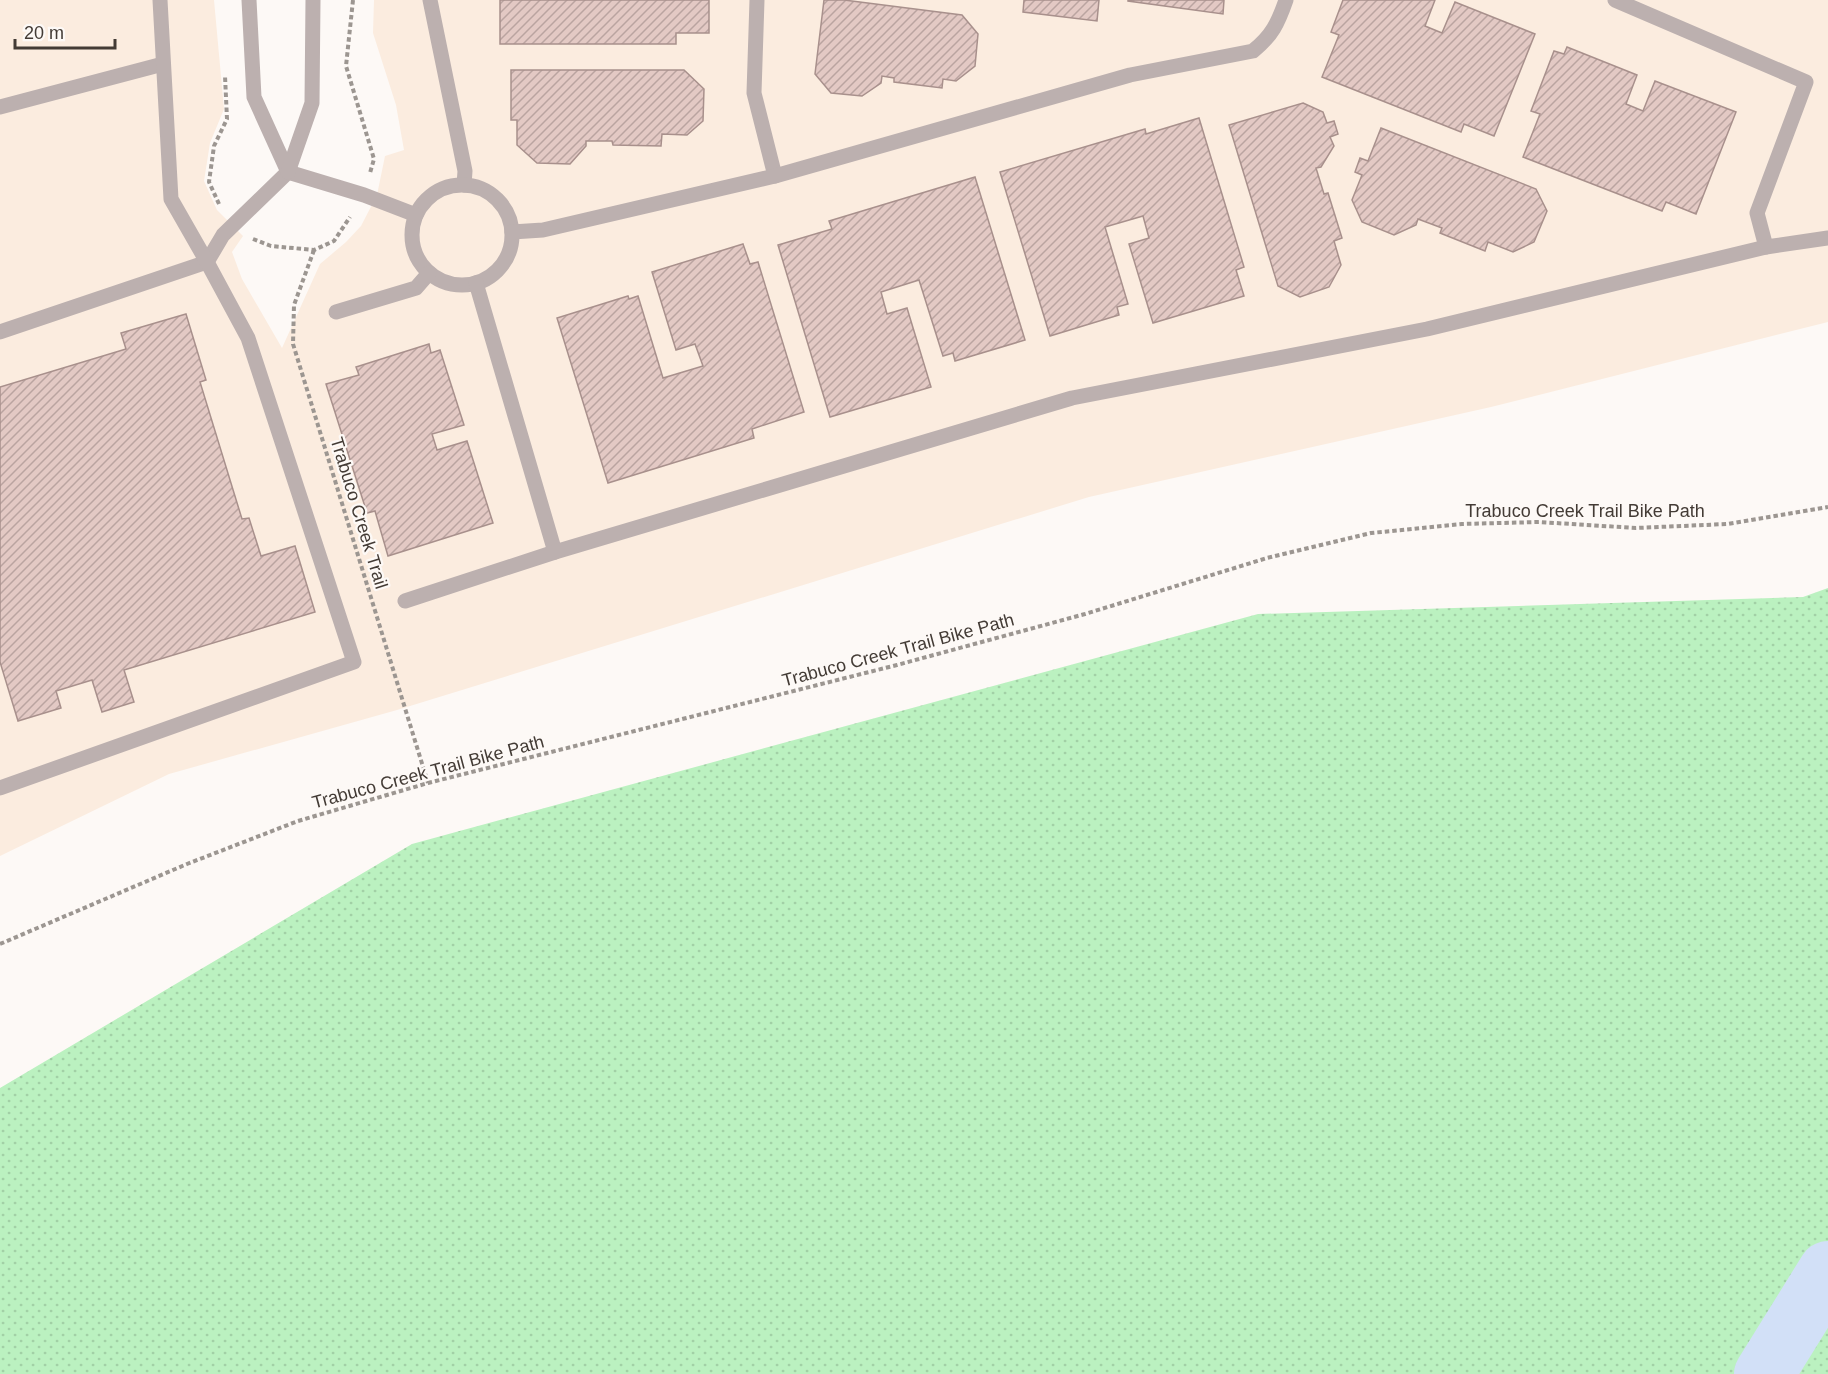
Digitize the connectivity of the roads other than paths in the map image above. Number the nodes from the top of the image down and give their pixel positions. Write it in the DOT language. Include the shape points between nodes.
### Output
graph roads {
  1 [pos="160,0"];
  2 [pos="249,0"];
  3 [pos="313,0"];
  4 [pos="430,0"];
  5 [pos="757,0"];
  6 [pos="1286,0"];
  7 [pos="1615,0"];
  8 [pos="163,64"];
  9 [pos="0,107"];
  10 [pos="288,172"];
  11 [pos="775,177"];
  12 [pos="464,185"];
  13 [pos="416,215"];
  14 [pos="512,232"];
  15 [pos="1828,238"];
  16 [pos="1766,247"];
  17 [pos="207,262"];
  18 [pos="429,273"];
  19 [pos="476,283"];
  20 [pos="336,312"];
  21 [pos="0,332"];
  22 [pos="555,552"];
  23 [pos="405,601"];
  24 [pos="0,788"];
  1 -- 8 [label="street"];
  2 -- 10 [label="street" via="254,97"];
  3 -- 10 [label="street" via="312,103"];
  4 -- 12 [label="street" via="465,171"];
  5 -- 11 [label="street" via="754,93"];
  6 -- 11 [label="street" via="1267,40 1253,51 1130,75"];
  7 -- 16 [label="street" via="1806,82 1757,213"];
  8 -- 9 [label="street"];
  8 -- 17 [label="street" via="171,199"];
  10 -- 13 [label="street"];
  10 -- 17 [label="street" via="223,235"];
  11 -- 14 [label="street" via="543,230"];
  12 -- 13 [label="street" via="435,193"];
  12 -- 14 [label="street" via="478,188 502,205"];
  13 -- 18 [label="street" via="413,246"];
  14 -- 19 [label="street" via="503,263 491,276"];
  15 -- 16 [label="street"];
  16 -- 22 [label="street" via="1427,329 1072,398"];
  17 -- 21 [label="street"];
  17 -- 24 [label="street" via="248,338 354,662"];
  18 -- 19 [label="street" via="460,285"];
  18 -- 20 [label="street" via="416,288"];
  19 -- 22 [label="street"];
  22 -- 23 [label="street"];
}
